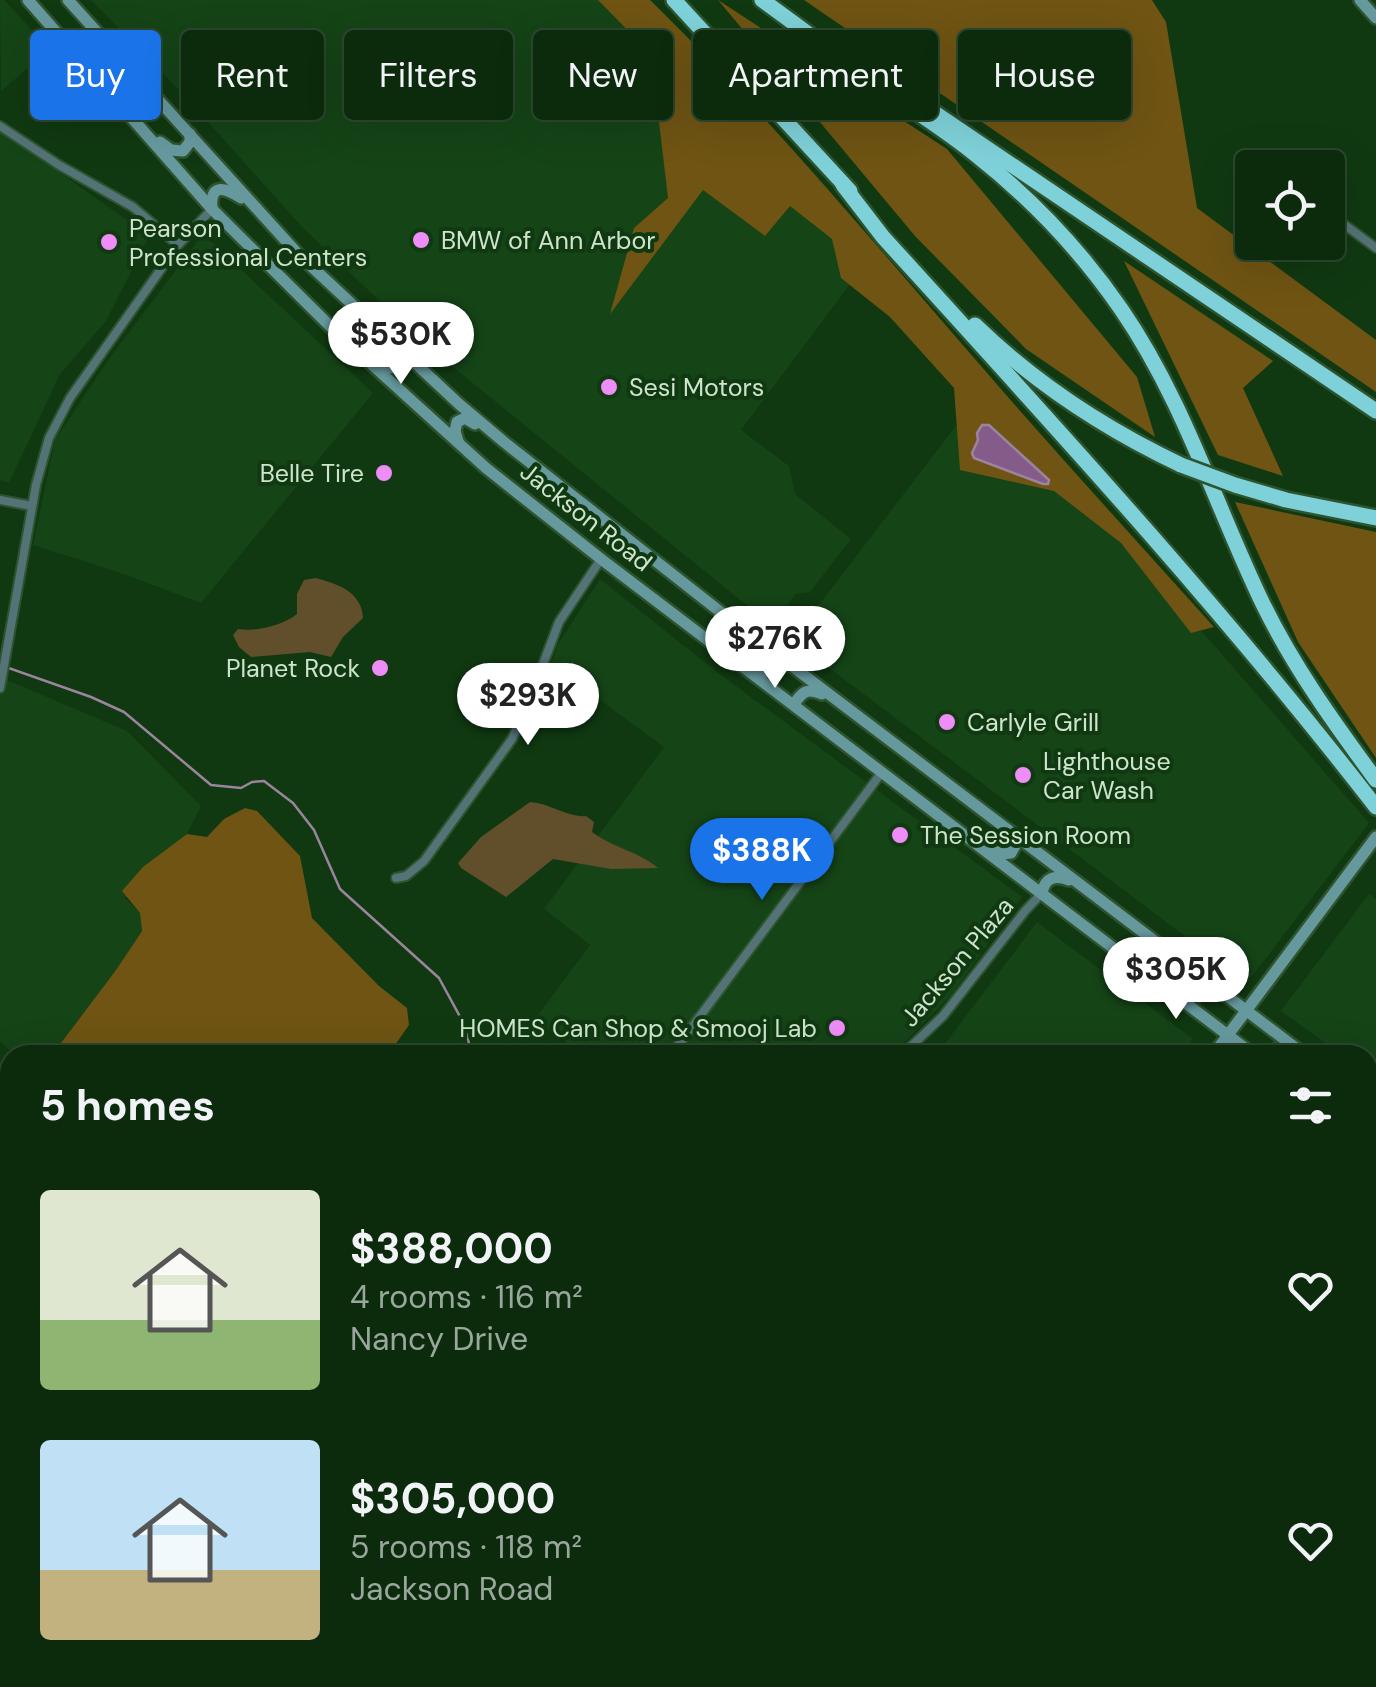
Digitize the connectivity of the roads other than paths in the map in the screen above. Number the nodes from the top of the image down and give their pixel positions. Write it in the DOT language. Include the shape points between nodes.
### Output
graph roads {
  1 [pos="28,0"];
  2 [pos="68,0"];
  3 [pos="674,0"];
  4 [pos="762,0"];
  5 [pos="1360,0"];
  6 [pos="1376,18"];
  7 [pos="804,30"];
  8 [pos="938,114"];
  9 [pos="928,120"];
  10 [pos="137,124"];
  11 [pos="0,126"];
  12 [pos="190,134"];
  13 [pos="843,184"];
  14 [pos="257,208"];
  15 [pos="212,209"];
  16 [pos="1345,225"];
  17 [pos="178,245"];
  18 [pos="1376,248"];
  19 [pos="402,350"];
  20 [pos="368,361"];
  21 [pos="1376,411"];
  22 [pos="504,442"];
  23 [pos="458,443"];
  24 [pos="0,500"];
  25 [pos="32,506"];
  26 [pos="1376,518"];
  27 [pos="602,559"];
  28 [pos="775,653"];
  29 [pos="734,659"];
  30 [pos="2,675"];
  31 [pos="0,688"];
  32 [pos="840,701"];
  33 [pos="794,704"];
  34 [pos="882,772"];
  35 [pos="1376,780"];
  36 [pos="1376,807"];
  37 [pos="1013,833"];
  38 [pos="1376,838"];
  39 [pos="969,839"];
  40 [pos="396,878"];
  41 [pos="1090,891"];
  42 [pos="1042,893"];
  43 [pos="1151,976"];
  44 [pos="1205,978"];
  45 [pos="1246,1010"];
  46 [pos="1227,1035"];
  47 [pos="678,1045"];
  48 [pos="913,1045"];
  49 [pos="1220,1045"];
  50 [pos="1240,1045"];
  51 [pos="1290,1045"];
  1 -- 10 [label="main road, Jackson Road"];
  2 -- 12 [label="main road, Jackson Road"];
  3 -- 13 [label="highway"];
  4 -- 7 [label="highway"];
  5 -- 6 [label="main road"];
  8 -- 21 [label="highway"];
  9 -- 35 [label="highway" via="1047,218 1122,311 1167,387 1287,650"];
  10 -- 12 [label="main road" via="178,152 187,148"];
  10 -- 15 [label="main road, Jackson Road"];
  11 -- 17 [label="street" via="133,207"];
  12 -- 14 [label="main road, Jackson Road"];
  13 -- 26 [label="highway, bridge" via="970,320 1030,374 1095,419 1234,485"];
  13 -- 36 [label="highway" via="1238,636"];
  14 -- 15 [label="main road" via="222,188"];
  14 -- 19 [label="main road, Jackson Road"];
  15 -- 17 [label="street"];
  15 -- 20 [label="main road, Jackson Road"];
  16 -- 18 [label="street"];
  17 -- 25 [label="street" via="62,410"];
  19 -- 20 [label="main road" via="391,369"];
  19 -- 22 [label="main road, Jackson Road"];
  20 -- 23 [label="main road, Jackson Road"];
  22 -- 23 [label="main road" via="465,418 455,426"];
  22 -- 28 [label="main road, Jackson Road"];
  23 -- 27 [label="main road, Jackson Road"];
  24 -- 25 [label="street"];
  25 -- 30 [label="street"];
  27 -- 29 [label="main road, Jackson Road"];
  27 -- 40 [label="street" via="559,622 512,739 424,861"];
  28 -- 29 [label="main road" via="776,664 767,672"];
  28 -- 32 [label="main road, Jackson Road"];
  29 -- 33 [label="main road, Jackson Road"];
  30 -- 31 [label="street"];
  32 -- 33 [label="main road" via="810,689"];
  32 -- 37 [label="main road, Jackson Road"];
  33 -- 34 [label="main road, Jackson Road"];
  34 -- 39 [label="main road, Jackson Road"];
  34 -- 47 [label="street"];
  37 -- 39 [label="main road" via="1016,848 1008,854"];
  37 -- 41 [label="main road, Jackson Road"];
  38 -- 45 [label="main road"];
  39 -- 42 [label="main road, Jackson Road"];
  41 -- 42 [label="main road" via="1058,876"];
  41 -- 44 [label="main road, Jackson Road"];
  42 -- 43 [label="main road, Jackson Road"];
  42 -- 48 [label="street, Jackson Plaza"];
  43 -- 44 [label="main road" via="1192,996 1202,992"];
  43 -- 46 [label="main road, Jackson Road"];
  44 -- 45 [label="main road, Jackson Road"];
  45 -- 46 [label="main road"];
  45 -- 51 [label="main road, Jackson Road"];
  46 -- 49 [label="main road"];
  46 -- 50 [label="main road, Jackson Road"];
}
